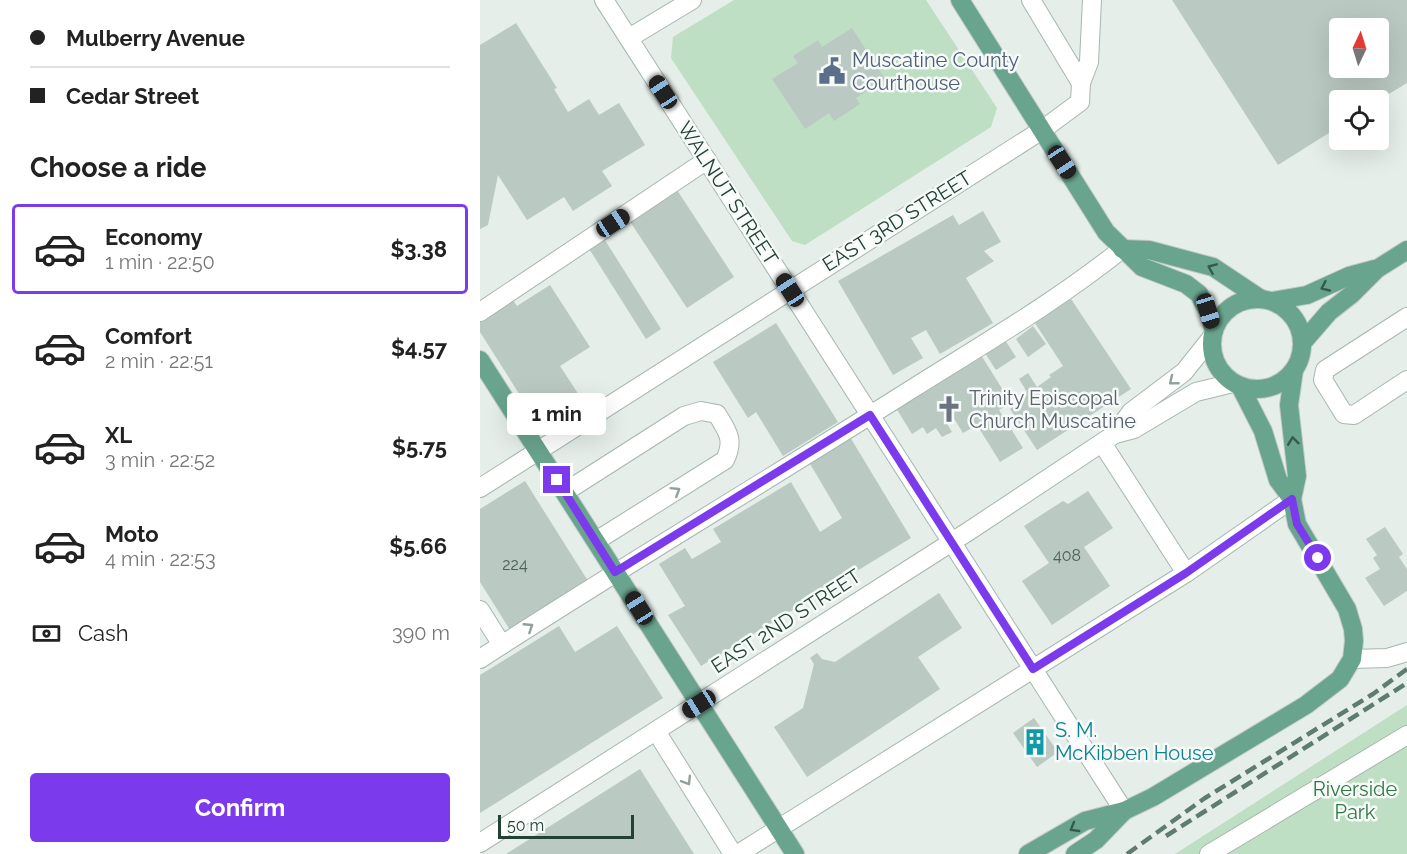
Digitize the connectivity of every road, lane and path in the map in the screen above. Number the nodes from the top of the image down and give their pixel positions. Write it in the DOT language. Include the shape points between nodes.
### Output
graph roads {
  1 [pos="604,0"];
  2 [pos="692,0"];
  3 [pos="960,0"];
  4 [pos="1031,0"];
  5 [pos="1092,0"];
  6 [pos="629,38"];
  7 [pos="1081,83"];
  8 [pos="1042,130"];
  9 [pos="707,160"];
  10 [pos="1122,249"];
  11 [pos="1407,250"];
  12 [pos="1377,269"];
  13 [pos="790,290"];
  14 [pos="1267,300"];
  15 [pos="480,312"];
  16 [pos="1407,317"];
  17 [pos="1213,333"];
  18 [pos="1303,342"];
  19 [pos="480,360"];
  20 [pos="1294,370"];
  21 [pos="1407,380"];
  22 [pos="1237,385"];
  23 [pos="870,415"];
  24 [pos="1108,438"];
  25 [pos="538,451"];
  26 [pos="480,488"];
  27 [pos="565,492"];
  28 [pos="1292,499"];
  29 [pos="596,541"];
  30 [pos="952,542"];
  31 [pos="615,572"];
  32 [pos="1186,573"];
  33 [pos="480,610"];
  34 [pos="502,645"];
  35 [pos="1407,652"];
  36 [pos="480,659"];
  37 [pos="1352,659"];
  38 [pos="1033,669"];
  39 [pos="699,704"];
  40 [pos="656,731"];
  41 [pos="1407,735"];
  42 [pos="1124,811"];
  43 [pos="779,829"];
  44 [pos="480,843"];
  45 [pos="733,854"];
  46 [pos="738,854"];
  47 [pos="795,854"];
  48 [pos="1028,854"];
  49 [pos="1075,854"];
  50 [pos="1209,854"];
  1 -- 6 [label="street, WALNUT STREET"];
  2 -- 6 [label="street"];
  3 -- 8 [label="main road"];
  4 -- 7 [label="street"];
  5 -- 7 [label="street" via="1089,62"];
  6 -- 9 [label="street, WALNUT STREET"];
  7 -- 8 [label="street, EAST 3RD STREET" via="1080,102"];
  8 -- 10 [label="main road" via="1106,232"];
  8 -- 13 [label="street, EAST 3RD STREET"];
  9 -- 13 [label="street, WALNUT STREET"];
  9 -- 15 [label="street"];
  14 -- 10 [label="main road, one-way" via="1213,267 1149,250"];
  10 -- 17 [label="main road" via="1142,267 1186,284 1199,294"];
  10 -- 23 [label="street" via="1082,281"];
  11 -- 12 [label="main road"];
  12 -- 14 [label="main road, one-way" via="1349,276 1307,296"];
  12 -- 18 [label="main road"];
  13 -- 23 [label="street, WALNUT STREET"];
  13 -- 25 [label="street, EAST 3RD STREET"];
  14 -- 17 [label="main road" via="1249,299 1232,306 1219,319"];
  14 -- 18 [label="main road" via="1284,307 1294,317"];
  16 -- 21 [label="street" via="1325,370 1323,380 1344,414 1354,415"];
  17 -- 22 [label="main road" via="1216,363"];
  17 -- 24 [label="street, EAST 2ND STREET, one-way" via="1184,372 1131,412"];
  18 -- 20 [label="main road"];
  19 -- 25 [label="main road"];
  20 -- 22 [label="main road" via="1274,386 1261,389"];
  28 -- 20 [label="main road, one-way" via="1297,476 1289,405"];
  22 -- 24 [label="street, EAST 2ND STREET" via="1196,393 1134,429"];
  22 -- 28 [label="main road" via="1263,431 1278,480"];
  23 -- 30 [label="street, WALNUT STREET"];
  23 -- 31 [label="street"];
  24 -- 30 [label="street, EAST 2ND STREET"];
  24 -- 32 [label="street"];
  25 -- 26 [label="street, EAST 3RD STREET"];
  25 -- 27 [label="main road"];
  27 -- 29 [label="main road"];
  29 -- 27 [label="street, one-way" via="725,459 730,437 717,414 700,411 684,416"];
  28 -- 32 [label="street"];
  28 -- 37 [label="main road" via="1297,524 1347,609 1353,629"];
  29 -- 31 [label="main road"];
  30 -- 38 [label="street, WALNUT STREET"];
  30 -- 39 [label="street, EAST 2ND STREET"];
  34 -- 31 [label="street, one-way"];
  31 -- 39 [label="main road"];
  32 -- 38 [label="street"];
  33 -- 34 [label="street"];
  34 -- 36 [label="street"];
  35 -- 37 [label="street" via="1386,658"];
  37 -- 42 [label="main road" via="1340,679 1306,705"];
  38 -- 42 [label="street, WALNUT STREET"];
  38 -- 43 [label="street"];
  39 -- 40 [label="street, EAST 2ND STREET"];
  39 -- 43 [label="main road"];
  40 -- 44 [label="street, EAST 2ND STREET"];
  40 -- 45 [label="street, one-way"];
  41 -- 50 [label="street"];
  42 -- 48 [label="main road, one-way" via="1085,821"];
  42 -- 49 [label="main road" via="1096,840"];
  43 -- 46 [label="street"];
  43 -- 47 [label="main road"];
}
